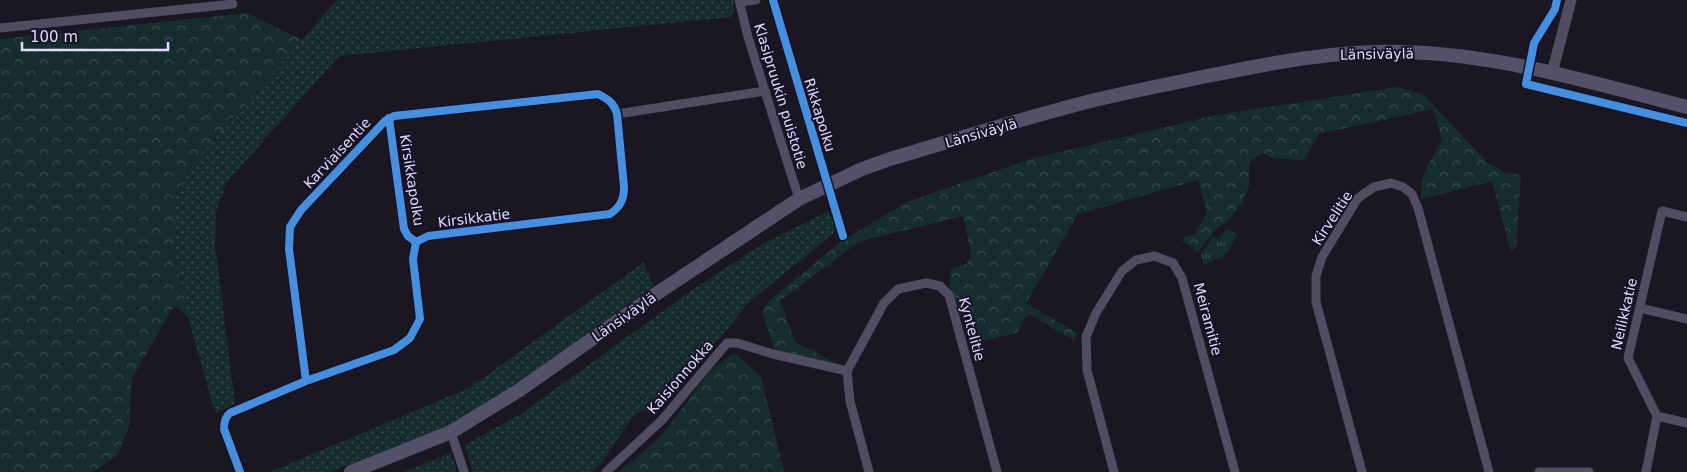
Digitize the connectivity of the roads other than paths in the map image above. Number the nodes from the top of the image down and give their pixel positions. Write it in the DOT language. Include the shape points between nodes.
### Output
graph roads {
  1 [pos="756,0"];
  2 [pos="1571,0"];
  3 [pos="739,1"];
  4 [pos="233,4"];
  5 [pos="0,28"];
  6 [pos="1552,73"];
  7 [pos="764,91"];
  8 [pos="1687,106"];
  9 [pos="616,114"];
  10 [pos="799,199"];
  11 [pos="1687,217"];
  12 [pos="1640,308"];
  13 [pos="1687,319"];
  14 [pos="847,372"];
  15 [pos="306,381"];
  16 [pos="1657,416"];
  17 [pos="1687,423"];
  18 [pos="451,432"];
  19 [pos="240,472"];
  20 [pos="351,472"];
  21 [pos="464,472"];
  22 [pos="606,472"];
  23 [pos="869,472"];
  24 [pos="997,472"];
  25 [pos="1114,472"];
  26 [pos="1235,472"];
  27 [pos="1362,472"];
  28 [pos="1489,472"];
  29 [pos="1539,472"];
  30 [pos="1589,472"];
  31 [pos="1646,472"];
  1 -- 3 [label="street"];
  2 -- 6 [label="street"];
  3 -- 7 [label="street, Klasipruukin puistotie"];
  4 -- 5 [label="street"];
  6 -- 8 [label="main road, Länsiväylä"];
  6 -- 10 [label="main road, Länsiväylä" via="1461,57 1404,52 1302,59 1229,71 1095,100 890,159"];
  7 -- 9 [label="street"];
  7 -- 10 [label="street, Klasipruukin puistotie"];
  9 -- 15 [label="street, Kirsikkatie" via="624,187 624,198 619,208 610,214 428,236 416,242 413,259 420,319 410,338 394,350"];
  9 -- 15 [label="street, Karviaisentie" via="614,106 598,94 394,116 385,121 301,210 290,228 289,249"];
  10 -- 18 [label="main road, Länsiväylä" via="518,391"];
  11 -- 12 [label="street, Neilikkatie" via="1662,211"];
  12 -- 13 [label="street"];
  12 -- 16 [label="street, Neilikkatie" via="1628,358"];
  14 -- 22 [label="street, Kaisionnokka" via="727,343 662,420"];
  14 -- 23 [label="street" via="850,401"];
  14 -- 24 [label="street, Kyntelitie" via="884,303 898,289 926,283 940,286 949,295"];
  15 -- 19 [label="street, Kirsikkatie" via="226,416 224,429"];
  16 -- 17 [label="street"];
  16 -- 31 [label="street"];
  18 -- 20 [label="main road, Länsiväylä"];
  18 -- 21 [label="street"];
  25 -- 26 [label="street, Meiramitie" via="1087,370 1086,337 1096,313 1122,271 1136,260 1155,256 1173,262 1182,278"];
  27 -- 28 [label="street, Kirvelitie" via="1316,302 1316,276 1322,257 1358,198 1374,187 1391,183 1412,194 1418,208"];
  29 -- 30 [label="street"];
}
